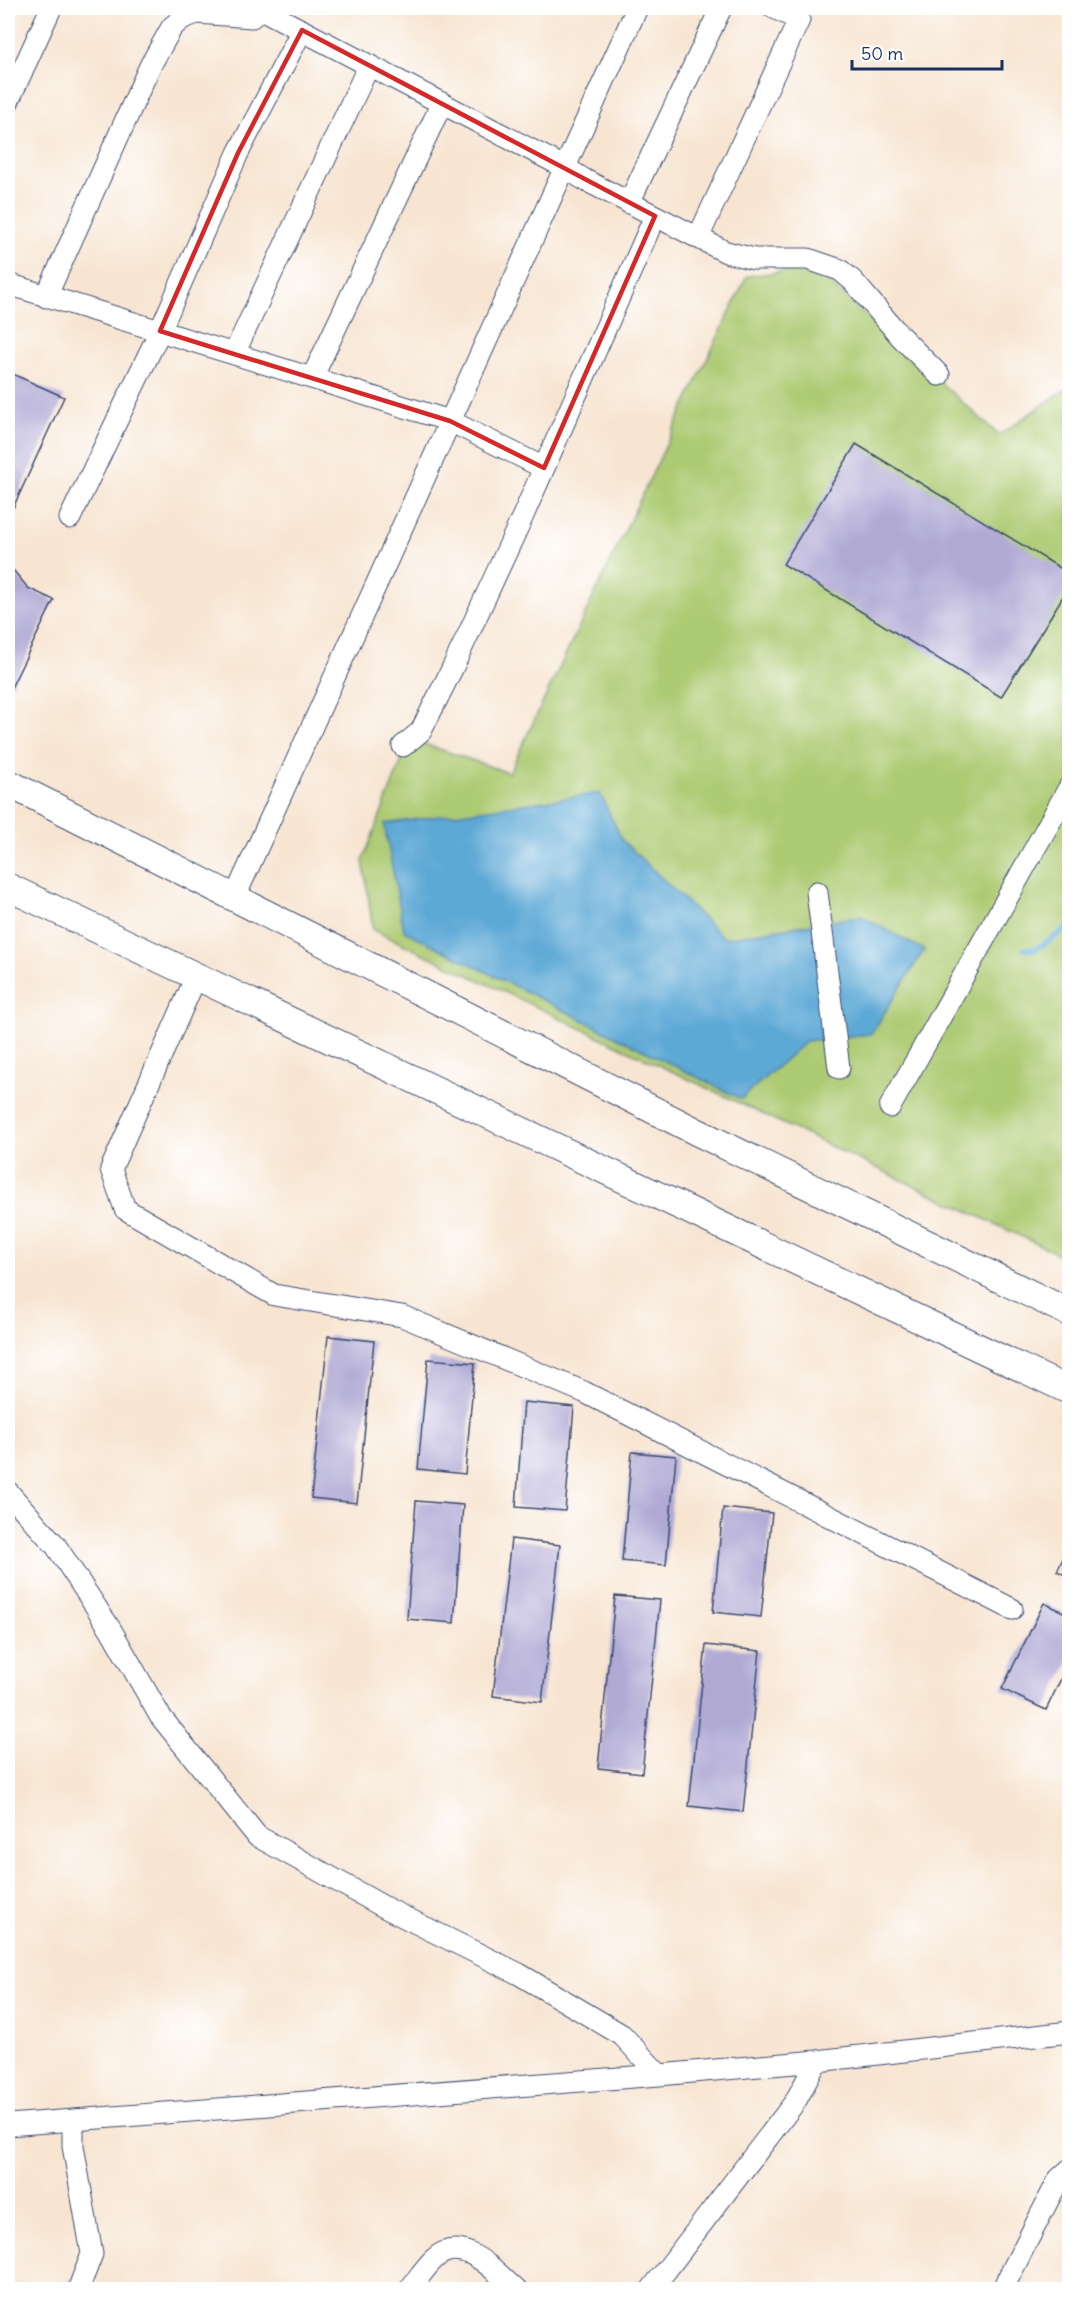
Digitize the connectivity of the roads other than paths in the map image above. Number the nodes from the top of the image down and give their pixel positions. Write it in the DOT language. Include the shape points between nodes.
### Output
graph roads {
  1 [pos="51,8"];
  2 [pos="259,8"];
  3 [pos="637,8"];
  4 [pos="721,8"];
  5 [pos="774,8"];
  6 [pos="302,30"];
  7 [pos="369,65"];
  8 [pos="8,102"];
  9 [pos="442,104"];
  10 [pos="564,167"];
  11 [pos="629,203"];
  12 [pos="655,216"];
  13 [pos="698,238"];
  14 [pos="8,285"];
  15 [pos="46,297"];
  16 [pos="160,332"];
  17 [pos="234,354"];
  18 [pos="939,375"];
  19 [pos="312,378"];
  20 [pos="450,421"];
  21 [pos="544,468"];
  22 [pos="70,518"];
  23 [pos="403,746"];
  24 [pos="8,783"];
  25 [pos="1070,786"];
  26 [pos="8,887"];
  27 [pos="817,892"];
  28 [pos="234,899"];
  29 [pos="196,976"];
  30 [pos="839,1068"];
  31 [pos="890,1107"];
  32 [pos="1070,1313"];
  33 [pos="1070,1391"];
  34 [pos="8,1492"];
  35 [pos="1012,1609"];
  36 [pos="1070,2032"];
  37 [pos="817,2061"];
  38 [pos="659,2075"];
  39 [pos="73,2120"];
  40 [pos="8,2125"];
  41 [pos="1070,2169"];
  42 [pos="78,2289"];
  43 [pos="409,2289"];
  44 [pos="516,2289"];
  45 [pos="651,2289"];
  46 [pos="1002,2289"];
  1 -- 8 [label="street"];
  2 -- 6 [label="street"];
  2 -- 15 [label="street" via="252,17 197,13 172,27 150,66"];
  3 -- 10 [label="street"];
  4 -- 11 [label="street"];
  5 -- 13 [label="street" via="799,20"];
  6 -- 7 [label="street"];
  6 -- 16 [label="street" via="238,153"];
  7 -- 9 [label="street"];
  7 -- 17 [label="street"];
  9 -- 10 [label="street"];
  9 -- 19 [label="street"];
  10 -- 11 [label="street"];
  10 -- 20 [label="street"];
  11 -- 12 [label="street"];
  12 -- 13 [label="street"];
  12 -- 21 [label="street"];
  13 -- 18 [label="street" via="740,256 808,259 840,270"];
  14 -- 15 [label="street"];
  15 -- 16 [label="street"];
  16 -- 17 [label="street"];
  16 -- 22 [label="street"];
  17 -- 19 [label="street"];
  19 -- 20 [label="street"];
  20 -- 21 [label="street"];
  20 -- 28 [label="street"];
  21 -- 23 [label="street" via="429,716 420,731"];
  24 -- 28 [label="main road"];
  25 -- 31 [label="street"];
  26 -- 29 [label="main road"];
  27 -- 30 [label="street"];
  28 -- 32 [label="main road" via="695,1131"];
  29 -- 33 [label="main road"];
  29 -- 35 [label="street" via="111,1169 125,1209 274,1295 402,1316 584,1392"];
  34 -- 38 [label="street" via="56,1546 111,1630 160,1716 257,1836 384,1907 519,1974 622,2035"];
  36 -- 37 [label="street"];
  37 -- 38 [label="street"];
  37 -- 45 [label="street" via="795,2102"];
  38 -- 39 [label="street"];
  39 -- 40 [label="street"];
  39 -- 42 [label="street" via="73,2145 92,2254"];
  41 -- 46 [label="street" via="1059,2179"];
  43 -- 44 [label="street" via="440,2255 465,2250"];
}
